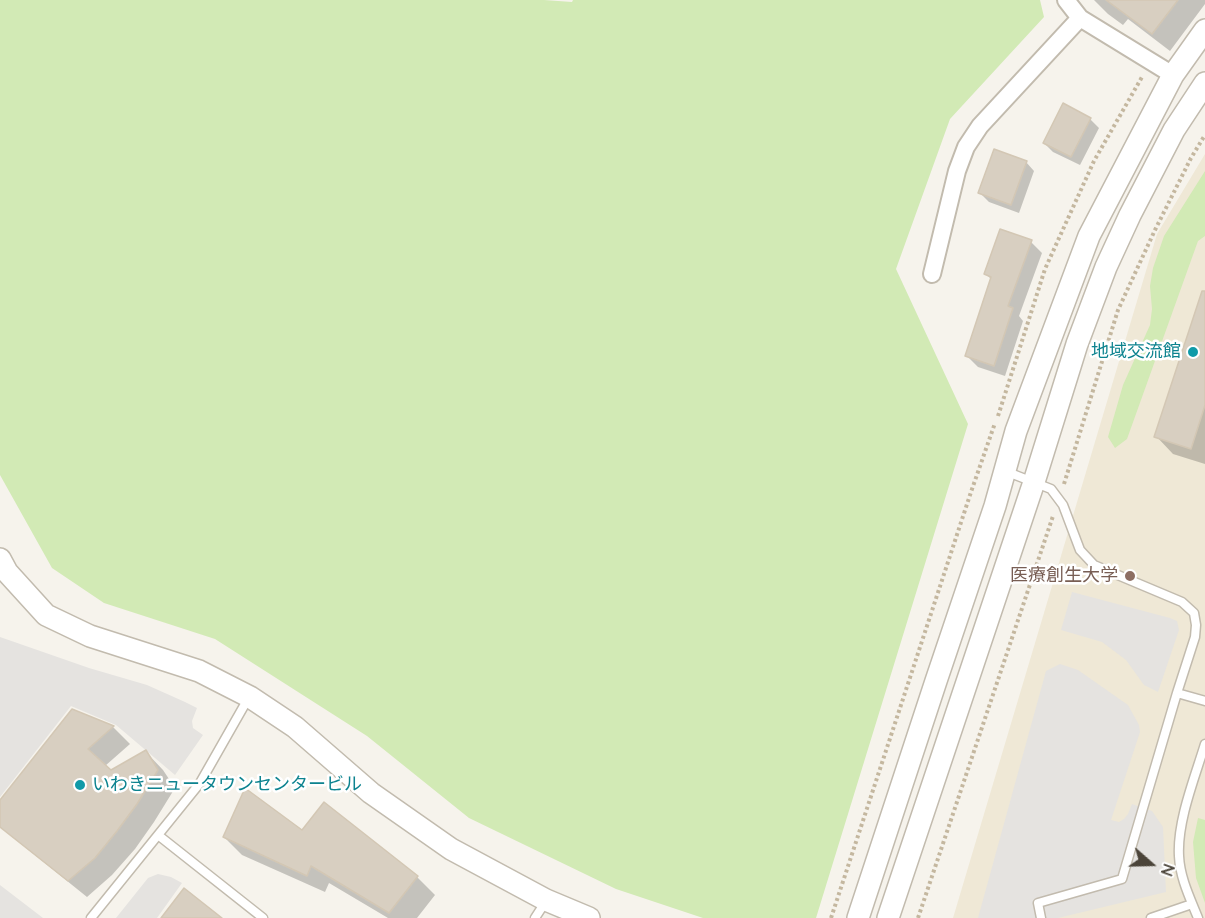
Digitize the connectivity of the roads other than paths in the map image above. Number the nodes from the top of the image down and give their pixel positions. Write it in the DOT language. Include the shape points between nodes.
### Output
graph roads {
  1 [pos="1066,0"];
  2 [pos="1080,18"];
  3 [pos="1205,30"];
  4 [pos="1173,75"];
  5 [pos="1205,83"];
  6 [pos="932,274"];
  7 [pos="1005,471"];
  8 [pos="1034,482"];
  9 [pos="2,569"];
  10 [pos="1177,693"];
  11 [pos="250,697"];
  12 [pos="1205,701"];
  13 [pos="1205,744"];
  14 [pos="158,835"];
  15 [pos="1192,904"];
  16 [pos="541,909"];
  17 [pos="91,918"];
  18 [pos="263,918"];
  19 [pos="589,918"];
  20 [pos="858,918"];
  21 [pos="888,918"];
  22 [pos="1041,918"];
  23 [pos="1151,918"];
  24 [pos="1198,918"];
  1 -- 2 [label="street"];
  2 -- 4 [label="street"];
  2 -- 6 [label="street" via="980,126 966,147"];
  3 -- 4 [label="street"];
  4 -- 7 [label="street" via="1089,236 1016,431"];
  5 -- 8 [label="street" via="1174,130 1106,267 1077,344"];
  7 -- 8 [label="lane"];
  7 -- 20 [label="street"];
  8 -- 10 [label="lane" via="1051,489 1059,499 1080,550 1094,565 1182,602 1194,613 1195,637"];
  8 -- 21 [label="street"];
  9 -- 11 [label="street" via="46,615 90,636 199,671"];
  10 -- 12 [label="lane"];
  10 -- 22 [label="lane" via="1122,879 1038,903"];
  11 -- 14 [label="lane" via="200,783"];
  11 -- 16 [label="street" via="295,727 370,793"];
  13 -- 15 [label="lane" via="1182,826 1179,856"];
  14 -- 17 [label="lane"];
  14 -- 18 [label="lane"];
  15 -- 23 [label="lane"];
  15 -- 24 [label="lane"];
  16 -- 19 [label="street"];
}
